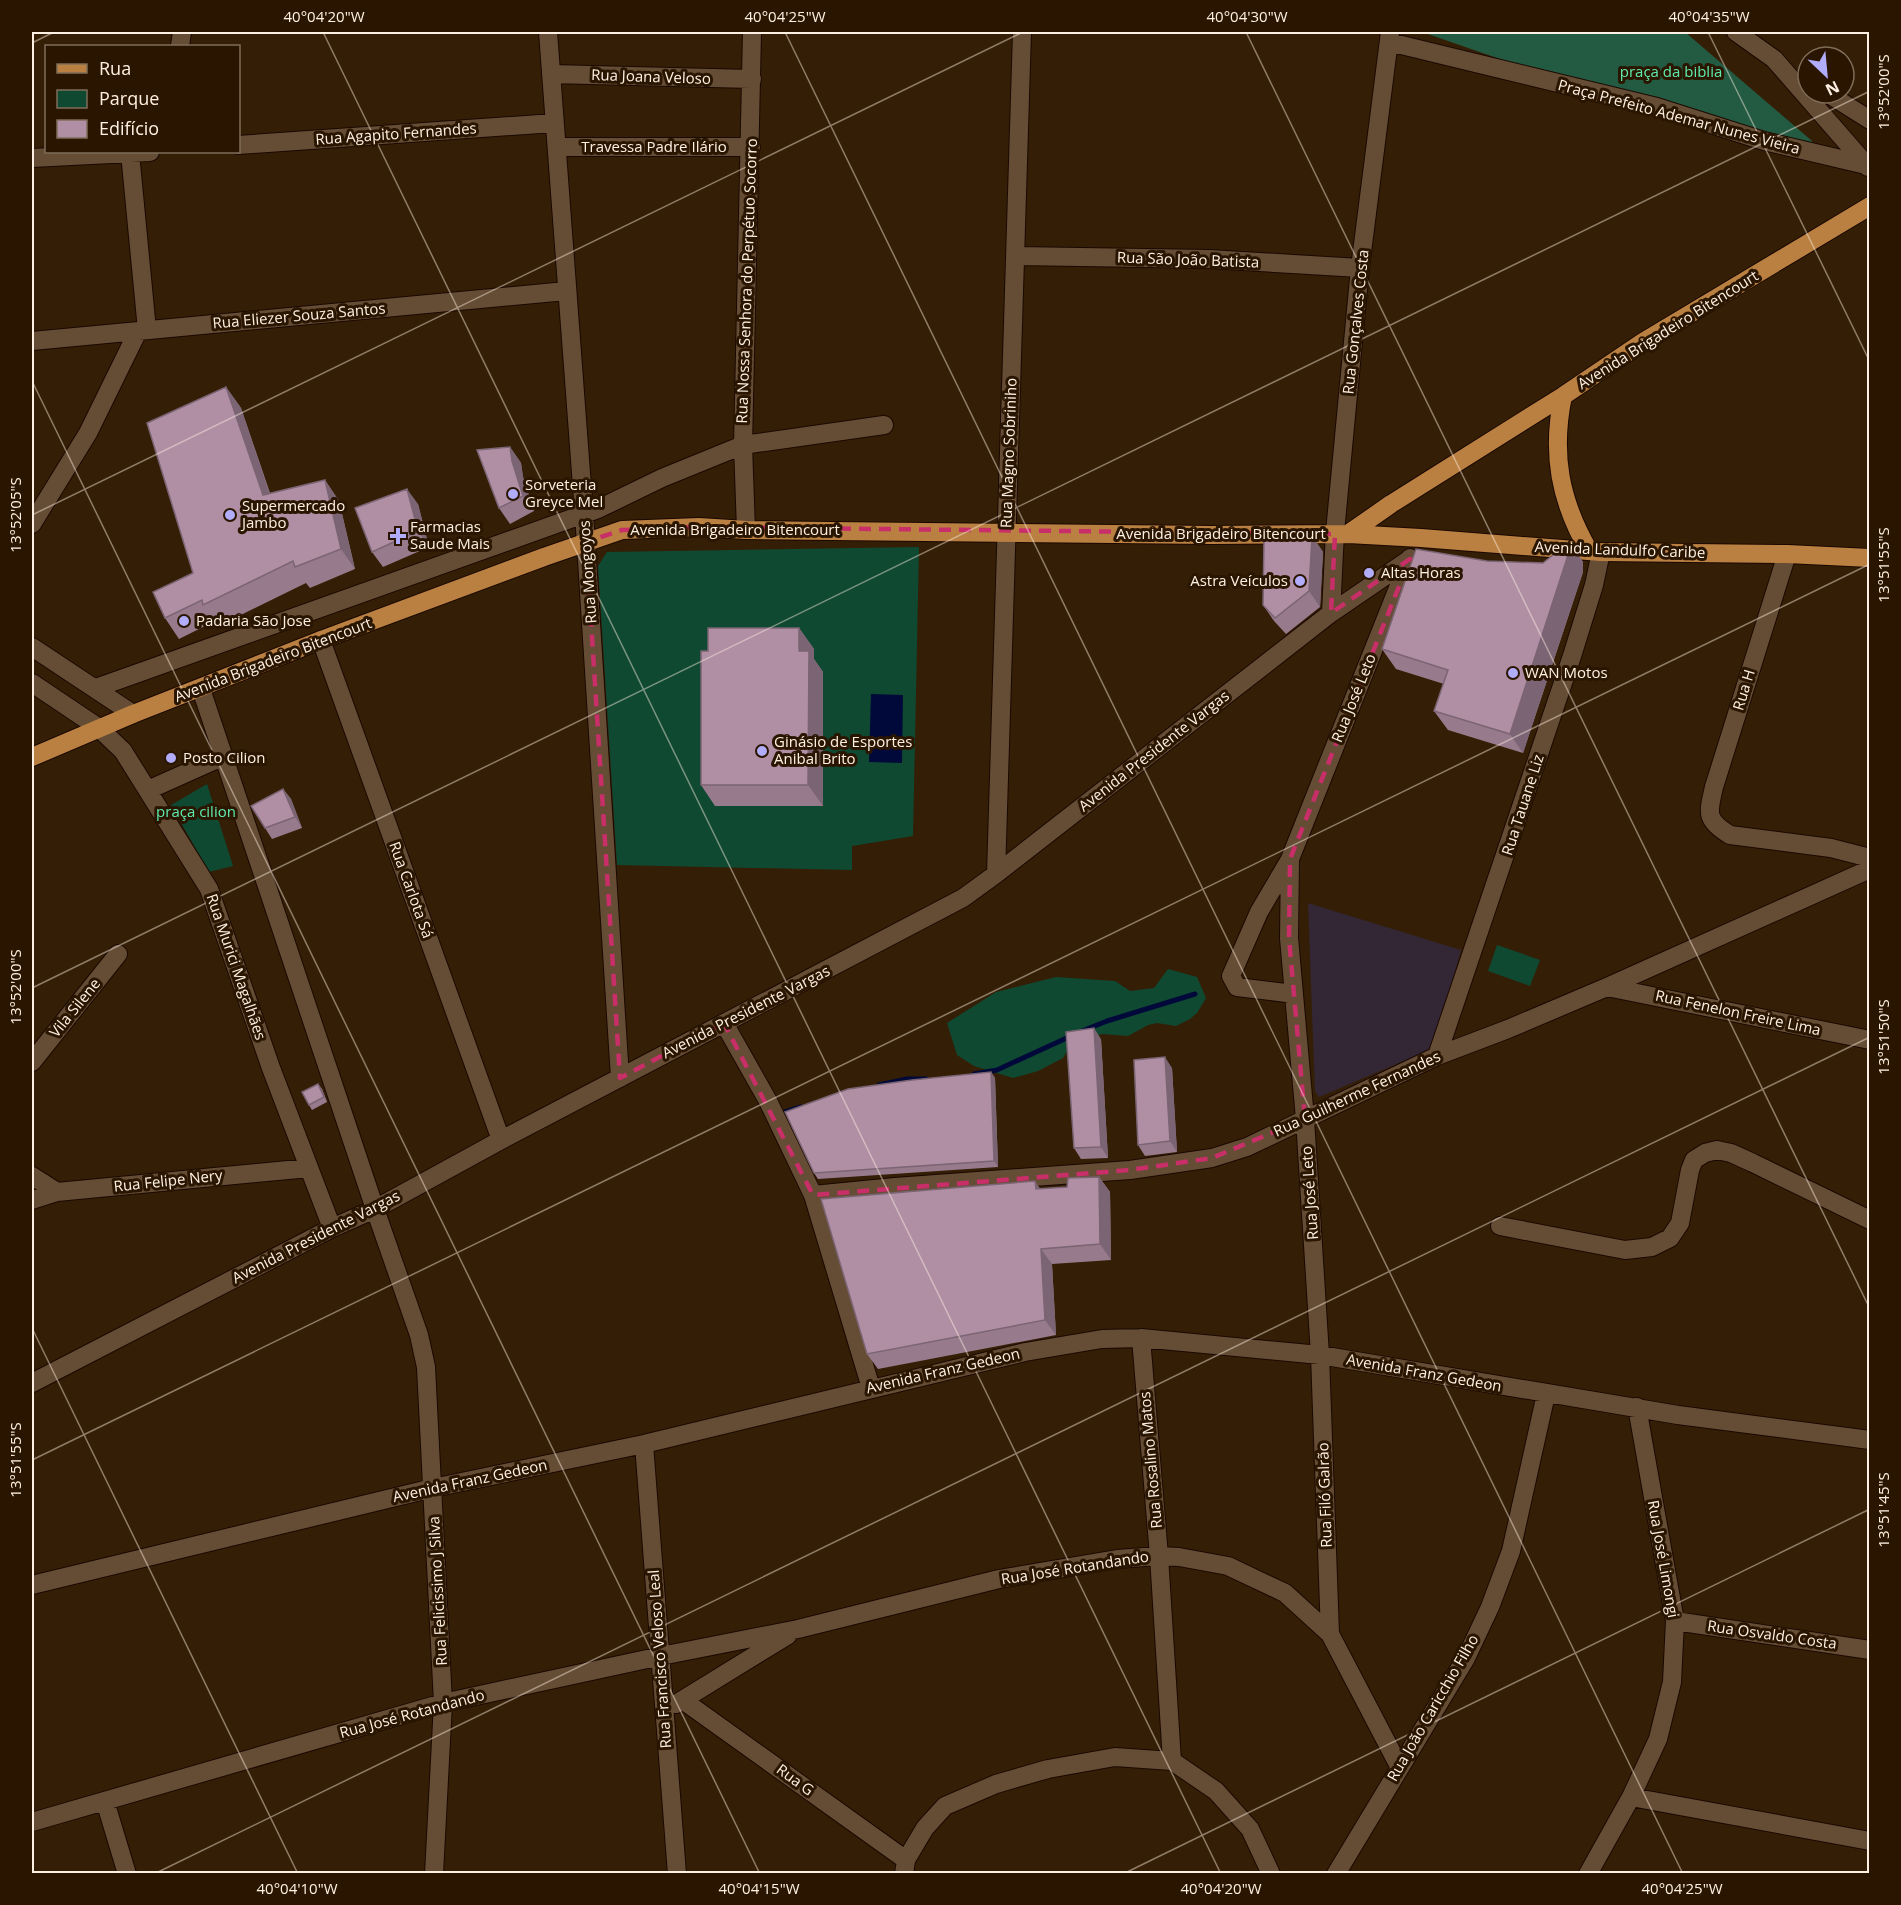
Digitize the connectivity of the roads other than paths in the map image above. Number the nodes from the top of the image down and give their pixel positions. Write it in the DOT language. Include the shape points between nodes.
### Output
graph roads {
  1 [pos="548,32"];
  2 [pos="752,32"];
  3 [pos="1022,32"];
  4 [pos="1736,32"];
  5 [pos="1389,37"];
  6 [pos="1774,59"];
  7 [pos="1796,73"];
  8 [pos="551,74"];
  9 [pos="752,79"];
  10 [pos="1846,105"];
  11 [pos="1869,120"];
  12 [pos="554,123"];
  13 [pos="240,145"];
  14 [pos="557,147"];
  15 [pos="751,147"];
  16 [pos="130,153"];
  17 [pos="32,158"];
  18 [pos="1868,167"];
  19 [pos="1869,206"];
  20 [pos="1016,255"];
  21 [pos="1360,268"];
  22 [pos="566,291"];
  23 [pos="143,331"];
  24 [pos="32,341"];
  25 [pos="1563,396"];
  26 [pos="884,425"];
  27 [pos="743,446"];
  28 [pos="584,513"];
  29 [pos="32,524"];
  30 [pos="746,530"];
  31 [pos="1006,532"];
  32 [pos="1342,534"];
  33 [pos="1421,538"];
  34 [pos="586,542"];
  35 [pos="1595,552"];
  36 [pos="1787,554"];
  37 [pos="1869,558"];
  38 [pos="1410,559"];
  39 [pos="1331,613"];
  40 [pos="321,640"];
  41 [pos="32,647"];
  42 [pos="32,683"];
  43 [pos="96,688"];
  44 [pos="201,689"];
  45 [pos="134,714"];
  46 [pos="99,728"];
  47 [pos="224,756"];
  48 [pos="32,757"];
  49 [pos="148,790"];
  50 [pos="1869,858"];
  51 [pos="1290,859"];
  52 [pos="1869,869"];
  53 [pos="996,874"];
  54 [pos="118,954"];
  55 [pos="1607,987"];
  56 [pos="1294,994"];
  57 [pos="724,1023"];
  58 [pos="1869,1040"];
  59 [pos="1437,1056"];
  60 [pos="32,1062"];
  61 [pos="620,1078"];
  62 [pos="1305,1119"];
  63 [pos="501,1140"];
  64 [pos="309,1168"];
  65 [pos="32,1176"];
  66 [pos="57,1192"];
  67 [pos="813,1195"];
  68 [pos="32,1200"];
  69 [pos="375,1209"];
  70 [pos="1869,1220"];
  71 [pos="1500,1226"];
  72 [pos="332,1228"];
  73 [pos="1141,1338"];
  74 [pos="1320,1356"];
  75 [pos="32,1383"];
  76 [pos="871,1388"];
  77 [pos="1546,1394"];
  78 [pos="1637,1407"];
  79 [pos="1869,1440"];
  80 [pos="644,1444"];
  81 [pos="433,1488"];
  82 [pos="1159,1556"];
  83 [pos="32,1585"];
  84 [pos="1675,1621"];
  85 [pos="798,1629"];
  86 [pos="1330,1634"];
  87 [pos="1869,1650"];
  88 [pos="661,1656"];
  89 [pos="684,1701"];
  90 [pos="443,1702"];
  91 [pos="663,1710"];
  92 [pos="1172,1761"];
  93 [pos="1399,1766"];
  94 [pos="1631,1797"];
  95 [pos="105,1801"];
  96 [pos="32,1822"];
  97 [pos="1869,1841"];
  98 [pos="905,1867"];
  99 [pos="126,1874"];
  100 [pos="434,1874"];
  101 [pos="677,1874"];
  102 [pos="1271,1874"];
  103 [pos="1336,1874"];
  104 [pos="1588,1874"];
  1 -- 8 [label="street, Rua Mongoyos"];
  2 -- 9 [label="street, Rua Nossa Senhora do Perpétuo Socorro"];
  3 -- 20 [label="street, Rua Magno Sobriniho"];
  4 -- 6 [label="street"];
  5 -- 18 [label="street, Praça Prefeito Ademar Nunes Vieira"];
  5 -- 21 [label="street, Rua Gonçalves Costa"];
  6 -- 7 [label="street"];
  6 -- 18 [label="street"];
  8 -- 9 [label="street, Rua Joana Veloso"];
  8 -- 12 [label="street, Rua Mongoyos"];
  9 -- 15 [label="street, Rua Nossa Senhora do Perpétuo Socorro"];
  10 -- 11 [label="street"];
  12 -- 13 [label="street, Rua Agapito Fernandes"];
  12 -- 14 [label="street, Rua Mongoyos"];
  14 -- 15 [label="street, Travessa Padre Ilário"];
  14 -- 22 [label="street, Rua Mongoyos"];
  15 -- 27 [label="street, Rua Nossa Senhora do Perpétuo Socorro"];
  16 -- 17 [label="street"];
  16 -- 23 [label="street"];
  19 -- 25 [label="main road, Avenida Brigadeiro Bitencourt" via="1643,342"];
  20 -- 21 [label="street, Rua São João Batista"];
  20 -- 31 [label="street, Rua Magno Sobriniho"];
  21 -- 32 [label="street, Rua Gonçalves Costa"];
  22 -- 23 [label="street, Rua Eliezer Souza Santos"];
  22 -- 28 [label="street, Rua Mongoyos"];
  23 -- 24 [label="street, Rua Eliezer Souza Santos"];
  23 -- 29 [label="street" via="88,433"];
  25 -- 32 [label="main road, Avenida Brigadeiro Bitencourt"];
  25 -- 35 [label="main road" via="1556,441 1559,475 1579,533"];
  26 -- 27 [label="street"];
  27 -- 28 [label="street"];
  27 -- 30 [label="street, Rua Nossa Senhora do Perpétuo Socorro"];
  28 -- 34 [label="street, Rua Mongoyos"];
  28 -- 43 [label="street"];
  30 -- 31 [label="main road, Avenida Brigadeiro Bitencourt"];
  30 -- 34 [label="main road, Avenida Brigadeiro Bitencourt" via="622,530"];
  31 -- 32 [label="main road, Avenida Brigadeiro Bitencourt"];
  31 -- 53 [label="street, Rua Magno Sobriniho"];
  32 -- 33 [label="main road, Avenida Landulfo Caribe"];
  32 -- 39 [label="street, Rua Gonçalves Costa"];
  33 -- 35 [label="main road, Avenida Landulfo Caribe"];
  33 -- 38 [label="street, Rua José Leto"];
  34 -- 40 [label="main road, Avenida Brigadeiro Bitencourt"];
  34 -- 61 [label="street, Rua Mongoyos"];
  35 -- 36 [label="main road, Avenida Landulfo Caribe"];
  35 -- 59 [label="street, Rua Tauane Liz" via="1596,577 1572,656"];
  36 -- 37 [label="main road, Avenida Landulfo Caribe"];
  36 -- 50 [label="street, Rua H" via="1714,787 1709,807 1711,818 1730,835 1831,848"];
  38 -- 39 [label="street, Avenida Presidente Vargas"];
  38 -- 51 [label="street, Rua José Leto"];
  39 -- 53 [label="street, Avenida Presidente Vargas"];
  40 -- 44 [label="main road, Avenida Brigadeiro Bitencourt"];
  40 -- 63 [label="street, Rua Carlota Sá"];
  41 -- 43 [label="street"];
  42 -- 46 [label="street, Rua Murici Magalhães"];
  43 -- 45 [label="street"];
  44 -- 45 [label="main road, Avenida Brigadeiro Bitencourt"];
  44 -- 47 [label="street"];
  45 -- 46 [label="main road, Avenida Brigadeiro Bitencourt"];
  46 -- 48 [label="main road, Avenida Brigadeiro Bitencourt"];
  46 -- 49 [label="street, Rua Murici Magalhães" via="123,751"];
  47 -- 49 [label="street"];
  47 -- 69 [label="street"];
  49 -- 64 [label="street, Rua Murici Magalhães" via="209,889"];
  51 -- 56 [label="street, Rua José Leto" via="1289,938"];
  51 -- 56 [label="street, Rua José Leto" via="1259,912 1231,976 1238,987"];
  52 -- 55 [label="street, Rua Guilherme Fernandes"];
  53 -- 57 [label="street, Avenida Presidente Vargas" via="920,922"];
  54 -- 60 [label="street, Vila Silene"];
  55 -- 58 [label="street, Rua Fenelon Freire Lima"];
  55 -- 59 [label="street, Rua Guilherme Fernandes"];
  56 -- 62 [label="street, Rua José Leto"];
  57 -- 61 [label="street, Avenida Presidente Vargas"];
  57 -- 67 [label="street" via="768,1101"];
  59 -- 62 [label="street, Rua Guilherme Fernandes"];
  61 -- 63 [label="street, Avenida Presidente Vargas"];
  62 -- 67 [label="street, Rua Guilherme Fernandes" via="1247,1147 1212,1158 1130,1170"];
  62 -- 74 [label="street, Rua José Leto"];
  63 -- 69 [label="street, Avenida Presidente Vargas"];
  64 -- 66 [label="street, Rua Felipe Nery"];
  64 -- 72 [label="street, Rua Murici Magalhães"];
  65 -- 66 [label="street"];
  66 -- 68 [label="street, Rua Felipe Nery"];
  67 -- 76 [label="street"];
  69 -- 72 [label="street, Avenida Presidente Vargas"];
  69 -- 81 [label="street, Rua Felicissimo J Silva" via="419,1335"];
  70 -- 71 [label="street" via="1753,1163 1717,1150 1694,1161 1680,1223 1670,1238 1652,1247 1625,1250"];
  72 -- 75 [label="street, Avenida Presidente Vargas"];
  73 -- 74 [label="street, Avenida Franz Gedeon"];
  73 -- 76 [label="street, Avenida Franz Gedeon" via="1102,1339 1025,1352"];
  73 -- 82 [label="street, Rua Rosalino Matos"];
  74 -- 77 [label="street, Avenida Franz Gedeon"];
  74 -- 86 [label="street, Rua Filó Galrão"];
  76 -- 80 [label="street, Avenida Franz Gedeon"];
  77 -- 78 [label="street, Avenida Franz Gedeon"];
  77 -- 93 [label="street, Rua João Caricchio Filho" via="1511,1551 1490,1607 1466,1658"];
  78 -- 79 [label="street, Avenida Franz Gedeon"];
  78 -- 84 [label="street, Rua José Limongi"];
  80 -- 81 [label="street, Avenida Franz Gedeon"];
  80 -- 88 [label="street, Rua Francisco Veloso Leal"];
  81 -- 83 [label="street, Avenida Franz Gedeon"];
  81 -- 90 [label="street, Rua Felicissimo J Silva"];
  82 -- 85 [label="street, Rua José Rotandando" via="999,1579"];
  82 -- 86 [label="street, Rua José Rotandando" via="1228,1566 1285,1593"];
  82 -- 92 [label="street, Rua Rosalino Matos"];
  84 -- 87 [label="street, Rua Osvaldo Costa"];
  84 -- 94 [label="street, Rua José Limongi" via="1672,1682 1664,1716"];
  85 -- 88 [label="street, Rua José Rotandando"];
  85 -- 89 [label="street, Rua José Rotandando"];
  86 -- 93 [label="street, Rua José Rotandando"];
  88 -- 90 [label="street, Rua José Rotandando"];
  88 -- 91 [label="street, Rua Francisco Veloso Leal"];
  89 -- 91 [label="street, Rua José Rotandando"];
  89 -- 98 [label="street, Rua G"];
  90 -- 95 [label="street, Rua José Rotandando"];
  90 -- 100 [label="street, Rua Felicissimo J Silva"];
  91 -- 101 [label="street, Rua Francisco Veloso Leal"];
  92 -- 98 [label="street" via="1115,1757 1048,1769 996,1784 945,1806 925,1828"];
  92 -- 102 [label="street" via="1216,1791 1250,1829"];
  93 -- 103 [label="street, Rua João Caricchio Filho"];
  94 -- 97 [label="street"];
  94 -- 104 [label="street, Rua José Limongi"];
  95 -- 96 [label="street, Rua José Rotandando"];
  95 -- 99 [label="street"];
}
